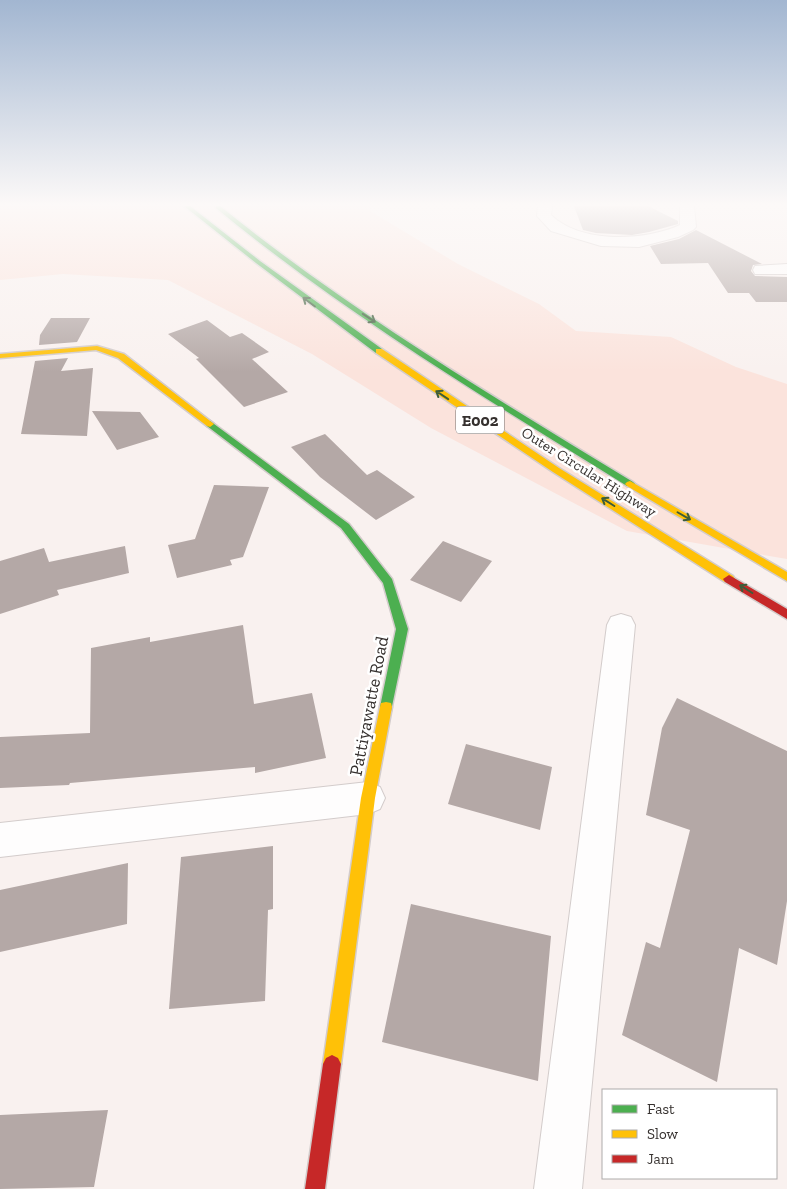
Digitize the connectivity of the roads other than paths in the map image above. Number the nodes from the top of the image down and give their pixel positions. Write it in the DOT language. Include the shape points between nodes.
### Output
graph roads {
  1 [pos="255,261"];
  2 [pos="289,261"];
  3 [pos="787,269"];
  4 [pos="762,270"];
  5 [pos="0,356"];
  6 [pos="787,577"];
  7 [pos="787,615"];
  8 [pos="621,625"];
  9 [pos="368,798"];
  10 [pos="0,840"];
  11 [pos="314,1189"];
  12 [pos="558,1189"];
  7 -- 1 [label="main road, Outer Circular Highway / E002, one-way" via="458,406"];
  2 -- 6 [label="main road, Outer Circular Highway / E002, one-way" via="488,397"];
  3 -- 4 [label="street"];
  5 -- 9 [label="main road, Pattiyawatte Road" via="97,348 121,356 345,526 388,582 402,629"];
  8 -- 12 [label="street"];
  9 -- 10 [label="street"];
  9 -- 11 [label="main road, Pattiyawatte Road"];
}
